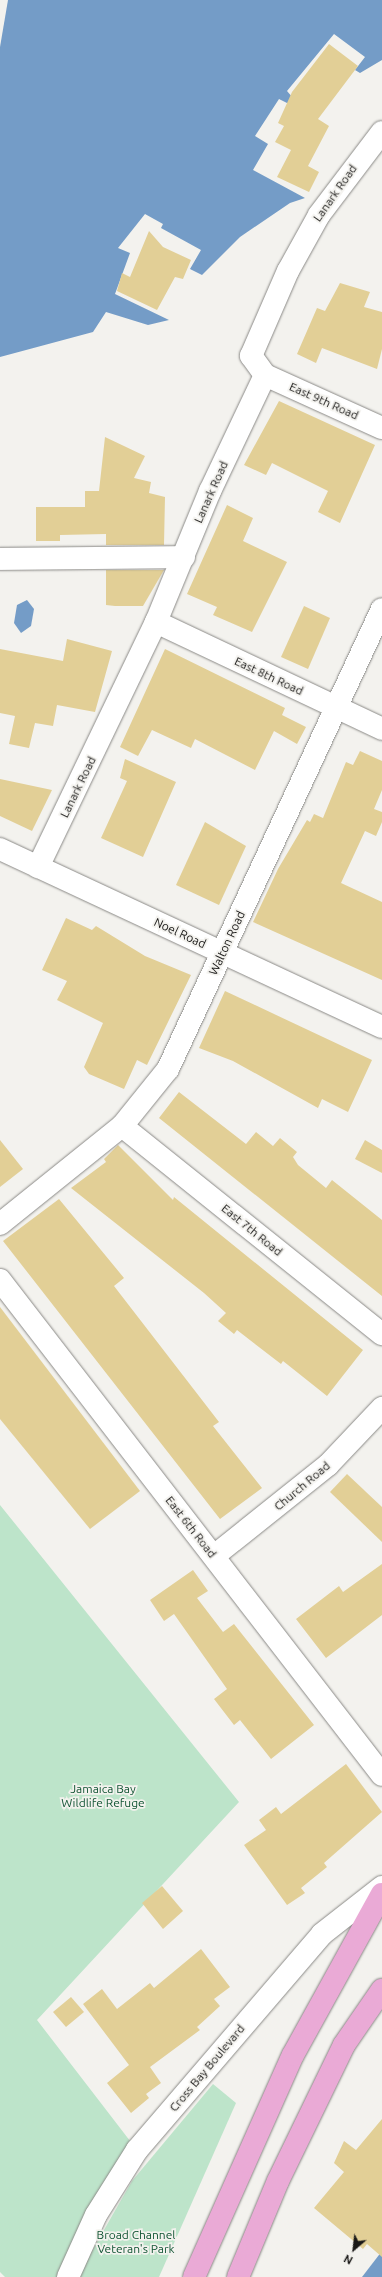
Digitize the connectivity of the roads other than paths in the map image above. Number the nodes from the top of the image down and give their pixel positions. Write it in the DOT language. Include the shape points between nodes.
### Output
graph roads {
  1 [pos="382,132"];
  2 [pos="265,375"];
  3 [pos="382,428"];
  4 [pos="184,557"];
  5 [pos="0,559"];
  6 [pos="382,608"];
  7 [pos="156,622"];
  8 [pos="336,707"];
  9 [pos="382,729"];
  10 [pos="0,849"];
  11 [pos="38,867"];
  12 [pos="222,953"];
  13 [pos="382,1027"];
  14 [pos="122,1126"];
  15 [pos="0,1224"];
  16 [pos="0,1280"];
  17 [pos="382,1334"];
  18 [pos="382,1408"];
  19 [pos="214,1556"];
  20 [pos="382,1775"];
  21 [pos="382,1887"];
  22 [pos="382,1894"];
  23 [pos="382,1990"];
  24 [pos="68,2277"];
  25 [pos="194,2277"];
  26 [pos="238,2277"];
  1 -- 2 [label="street, Lanark Road" via="319,215 288,271 251,356"];
  2 -- 3 [label="street, East 9th Road"];
  2 -- 4 [label="street, Lanark Road" via="210,491"];
  4 -- 5 [label="street"];
  4 -- 7 [label="street, Lanark Road"];
  6 -- 8 [label="street, Walton Road"];
  7 -- 8 [label="street, East 8th Road"];
  7 -- 11 [label="street, Lanark Road"];
  8 -- 9 [label="street, East 8th Road"];
  8 -- 12 [label="street, Walton Road"];
  10 -- 11 [label="street, Noel Road"];
  11 -- 12 [label="street, Noel Road"];
  12 -- 13 [label="street, Noel Road"];
  12 -- 14 [label="street, Walton Road" via="168,1069"];
  14 -- 15 [label="street, Walton Road"];
  14 -- 17 [label="street, East 7th Road"];
  16 -- 19 [label="street, East 6th Road"];
  18 -- 19 [label="street, Church Road" via="328,1465"];
  19 -- 20 [label="street, East 6th Road"];
  21 -- 24 [label="street, Cross Bay Boulevard" via="322,1934 137,2150 96,2215"];
  22 -- 25 [label="main road" via="293,2055"];
  23 -- 26 [label="main road" via="344,2045 278,2181"];
}
